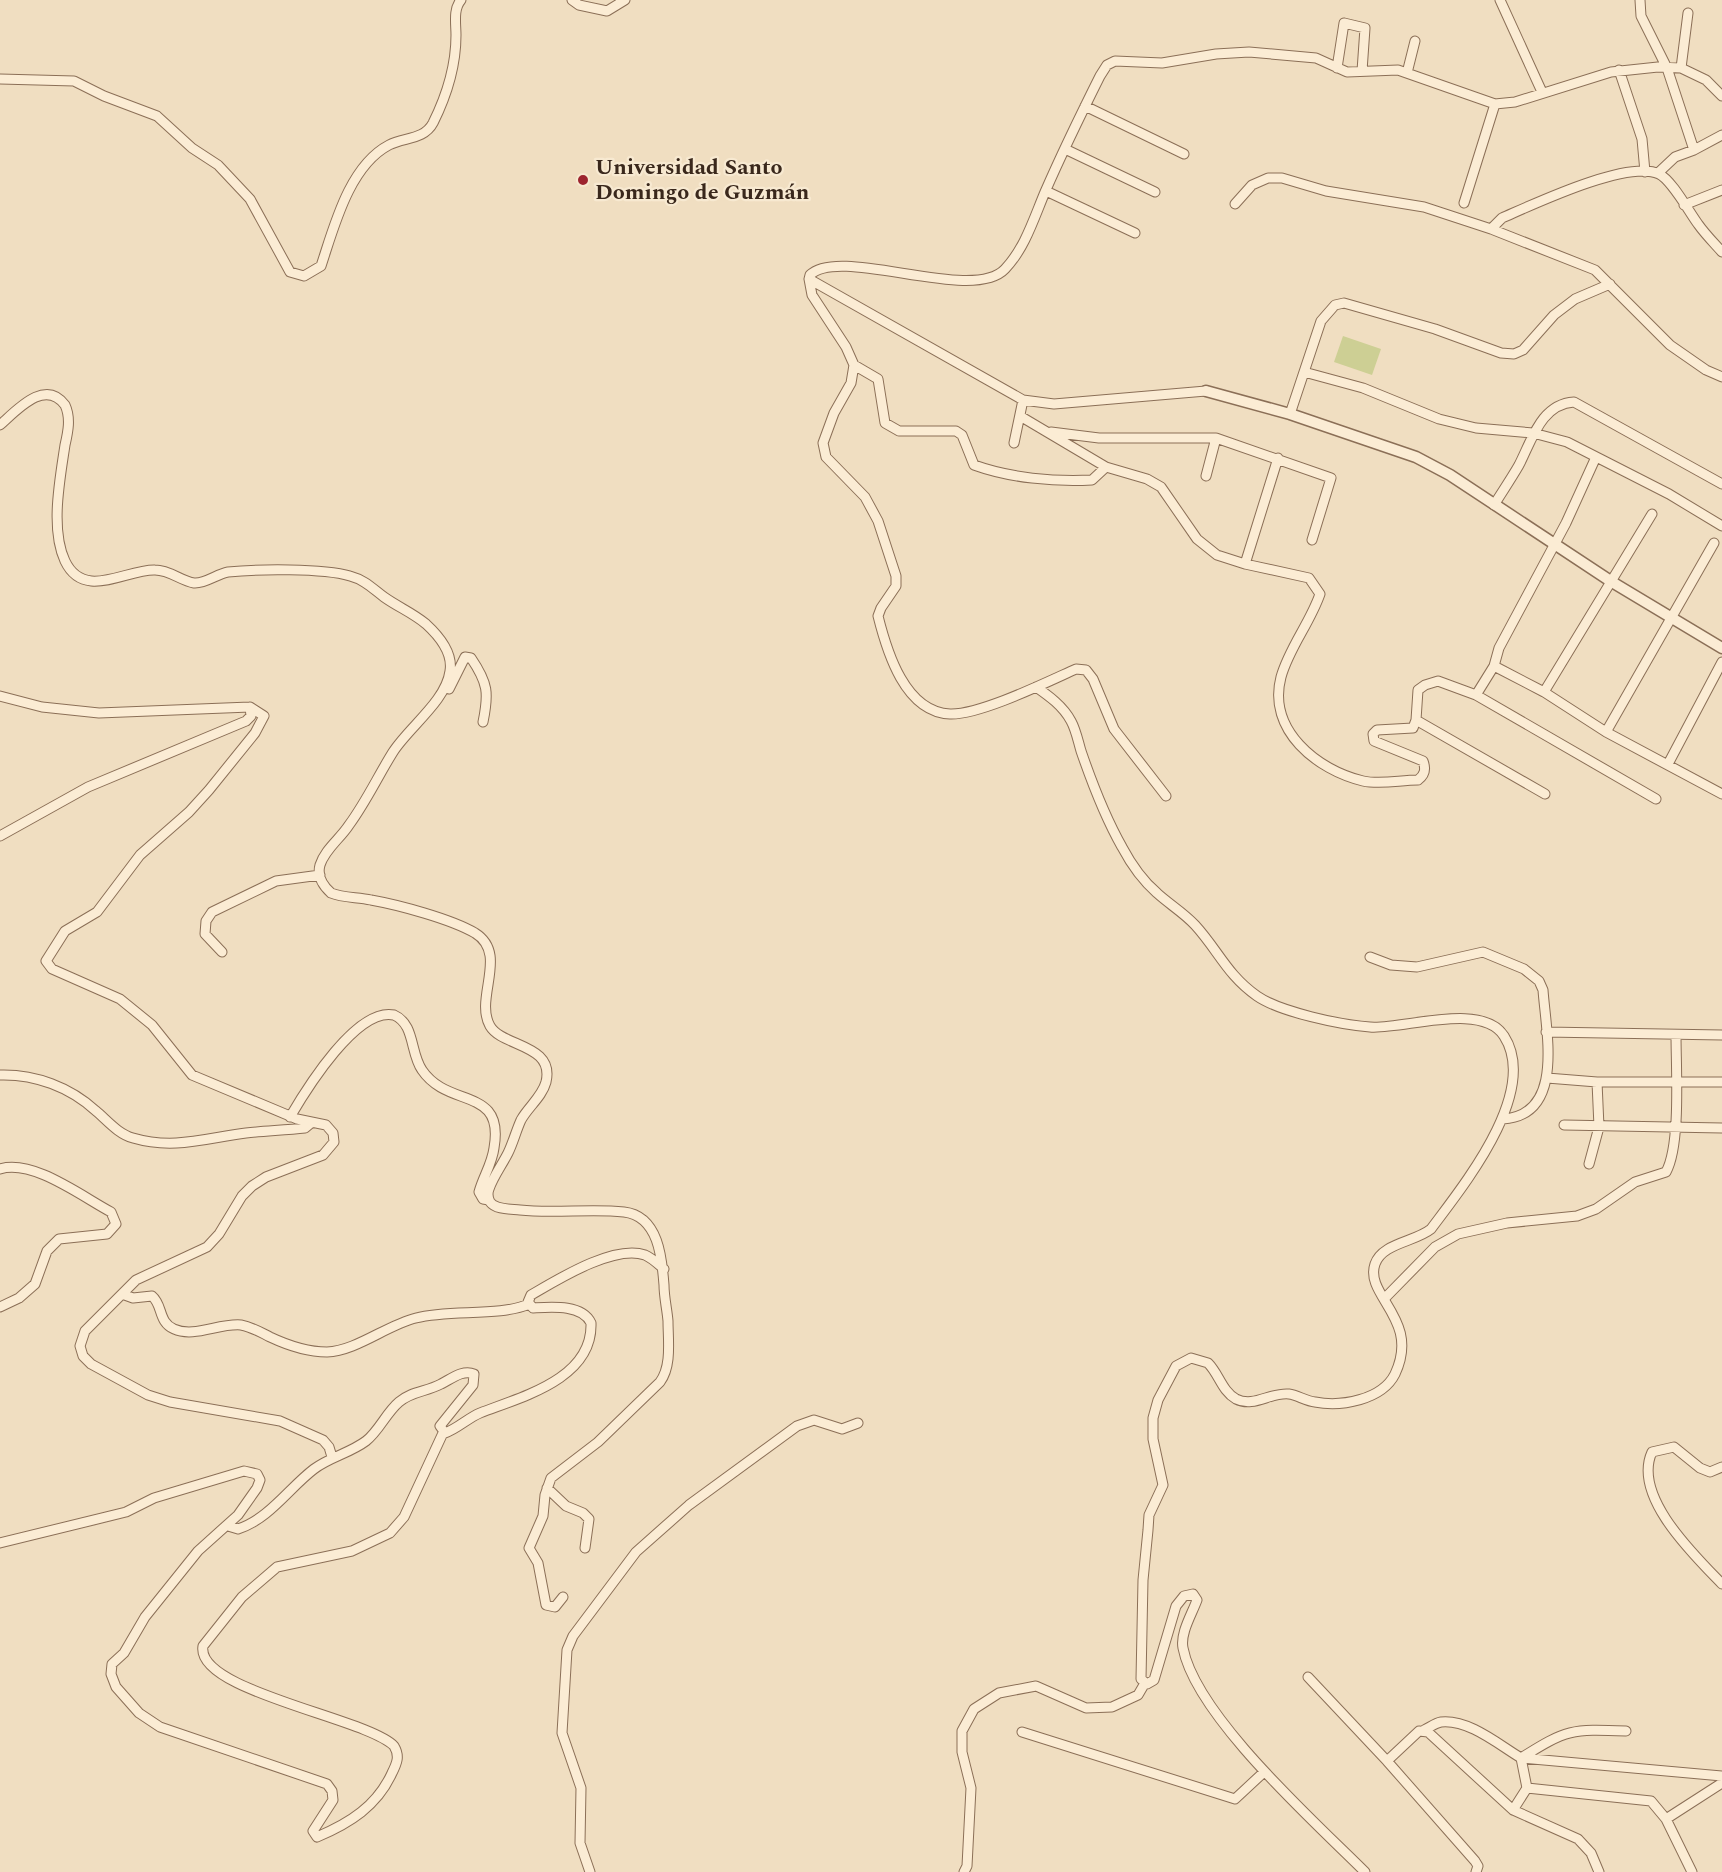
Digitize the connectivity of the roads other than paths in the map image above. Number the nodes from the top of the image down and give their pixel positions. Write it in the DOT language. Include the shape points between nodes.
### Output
graph roads {
  1 [pos="460,0"];
  2 [pos="572,0"];
  3 [pos="625,0"];
  4 [pos="1500,0"];
  5 [pos="1640,0"];
  6 [pos="1688,13"];
  7 [pos="1414,41"];
  8 [pos="1337,68"];
  9 [pos="1666,68"];
  10 [pos="1681,68"];
  11 [pos="1619,70"];
  12 [pos="1362,71"];
  13 [pos="1407,73"];
  14 [pos="0,79"];
  15 [pos="1542,92"];
  16 [pos="1722,96"];
  17 [pos="1495,104"];
  18 [pos="1085,106"];
  19 [pos="1722,135"];
  20 [pos="1065,149"];
  21 [pos="1694,150"];
  22 [pos="1184,154"];
  23 [pos="1645,172"];
  24 [pos="1658,173"];
  25 [pos="1722,190"];
  26 [pos="1046,191"];
  27 [pos="1155,192"];
  28 [pos="1464,203"];
  29 [pos="1235,204"];
  30 [pos="1684,205"];
  31 [pos="1491,229"];
  32 [pos="1135,233"];
  33 [pos="1722,252"];
  34 [pos="809,279"];
  35 [pos="1610,284"];
  36 [pos="854,365"];
  37 [pos="1304,372"];
  38 [pos="1722,377"];
  39 [pos="1206,391"];
  40 [pos="1023,400"];
  41 [pos="1290,414"];
  42 [pos="1020,416"];
  43 [pos="0,425"];
  44 [pos="1046,431"];
  45 [pos="1533,433"];
  46 [pos="1216,438"];
  47 [pos="1014,443"];
  48 [pos="1596,457"];
  49 [pos="1278,458"];
  50 [pos="1106,467"];
  51 [pos="1206,476"];
  52 [pos="1722,484"];
  53 [pos="1494,505"];
  54 [pos="1652,514"];
  55 [pos="1722,526"];
  56 [pos="1312,540"];
  57 [pos="1555,543"];
  58 [pos="1714,543"];
  59 [pos="1245,564"];
  60 [pos="1612,582"];
  61 [pos="1671,618"];
  62 [pos="1722,648"];
  63 [pos="1722,662"];
  64 [pos="1494,666"];
  65 [pos="1036,687"];
  66 [pos="1544,692"];
  67 [pos="1476,695"];
  68 [pos="0,696"];
  69 [pos="250,707"];
  70 [pos="430,707"];
  71 [pos="1416,720"];
  72 [pos="483,722"];
  73 [pos="1606,732"];
  74 [pos="1668,764"];
  75 [pos="1545,794"];
  76 [pos="1722,794"];
  77 [pos="1166,796"];
  78 [pos="1656,799"];
  79 [pos="0,837"];
  80 [pos="320,875"];
  81 [pos="222,952"];
  82 [pos="1370,957"];
  83 [pos="1546,1032"];
  84 [pos="1676,1035"];
  85 [pos="1722,1035"];
  86 [pos="0,1075"];
  87 [pos="1547,1078"];
  88 [pos="1597,1082"];
  89 [pos="1676,1082"];
  90 [pos="1722,1082"];
  91 [pos="290,1117"];
  92 [pos="1503,1119"];
  93 [pos="311,1124"];
  94 [pos="1564,1125"];
  95 [pos="1599,1127"];
  96 [pos="1675,1128"];
  97 [pos="1722,1128"];
  98 [pos="1589,1164"];
  99 [pos="0,1169"];
  100 [pos="489,1200"];
  101 [pos="664,1269"];
  102 [pos="122,1294"];
  103 [pos="1384,1299"];
  104 [pos="529,1304"];
  105 [pos="0,1306"];
  106 [pos="858,1423"];
  107 [pos="443,1433"];
  108 [pos="332,1457"];
  109 [pos="1722,1467"];
  110 [pos="547,1488"];
  111 [pos="228,1526"];
  112 [pos="0,1543"];
  113 [pos="585,1548"];
  114 [pos="1722,1584"];
  115 [pos="563,1596"];
  116 [pos="1308,1677"];
  117 [pos="1144,1683"];
  118 [pos="1424,1730"];
  119 [pos="1626,1731"];
  120 [pos="1022,1732"];
  121 [pos="1521,1758"];
  122 [pos="1388,1761"];
  123 [pos="1264,1772"];
  124 [pos="1722,1776"];
  125 [pos="1722,1783"];
  126 [pos="1527,1788"];
  127 [pos="1513,1810"];
  128 [pos="1666,1819"];
  129 [pos="590,1872"];
  130 [pos="964,1872"];
  131 [pos="1365,1872"];
  132 [pos="1476,1872"];
  133 [pos="1599,1872"];
  134 [pos="1692,1872"];
  1 -- 14 [label="street" via="454,72 433,123 427,131 389,145 374,158 352,186 336,217 321,266 304,276 290,272 249,199 218,165 192,148 157,116 74,81"];
  2 -- 3 [label="street" via="607,11"];
  4 -- 15 [label="street"];
  5 -- 9 [label="street" via="1641,16"];
  6 -- 10 [label="street"];
  7 -- 13 [label="street"];
  8 -- 12 [label="street"];
  8 -- 12 [label="street" via="1344,23 1365,28"];
  8 -- 18 [label="street" via="1316,58 1250,52 1162,63 1115,61 1107,65"];
  9 -- 10 [label="street"];
  9 -- 11 [label="street"];
  9 -- 21 [label="street"];
  10 -- 16 [label="street" via="1706,80"];
  11 -- 15 [label="street"];
  11 -- 23 [label="street" via="1642,139"];
  12 -- 13 [label="street" via="1390,68"];
  13 -- 17 [label="street"];
  15 -- 17 [label="street" via="1515,102"];
  17 -- 28 [label="street"];
  18 -- 20 [label="street"];
  18 -- 22 [label="street"];
  19 -- 21 [label="street"];
  20 -- 26 [label="street"];
  20 -- 27 [label="street"];
  21 -- 24 [label="street" via="1675,157"];
  23 -- 24 [label="street"];
  23 -- 31 [label="street" via="1602,177 1502,218"];
  24 -- 30 [label="street"];
  25 -- 30 [label="street"];
  26 -- 32 [label="street"];
  26 -- 34 [label="street" via="1016,254 1004,271 989,278 904,275 829,265 816,270"];
  29 -- 31 [label="street" via="1252,184 1282,178 1336,193 1424,207"];
  30 -- 33 [label="street"];
  31 -- 35 [label="street" via="1595,270"];
  34 -- 36 [label="street" via="812,296"];
  34 -- 40 [label="street"];
  35 -- 37 [label="street" via="1575,299 1554,315 1523,350 1514,354 1344,303 1335,305 1321,321"];
  35 -- 38 [label="street" via="1670,345"];
  36 -- 50 [label="street" via="878,379 885,423 900,431 956,431 962,435 974,465 991,471 1081,481 1092,480"];
  36 -- 65 [label="street" via="851,383 823,443 826,457 865,497 878,521 896,576 896,586 878,616 902,681 922,703 951,714 990,705"];
  37 -- 41 [label="street"];
  37 -- 45 [label="street" via="1364,388 1439,419 1476,428"];
  39 -- 40 [label="street" via="1054,404"];
  39 -- 41 [label="street"];
  40 -- 42 [label="street"];
  41 -- 53 [label="street" via="1416,457"];
  42 -- 44 [label="street"];
  42 -- 47 [label="street"];
  43 -- 70 [label="street" via="38,395 54,396 65,405 68,430 59,488 59,542 65,561 79,577 101,582 155,570 195,583 231,572 275,570 351,576 424,622 445,648 451,665 449,678"];
  44 -- 46 [label="street" via="1099,438"];
  44 -- 50 [label="street"];
  45 -- 48 [label="street" via="1567,442"];
  45 -- 52 [label="street" via="1553,408 1574,402"];
  45 -- 53 [label="street"];
  46 -- 49 [label="street"];
  46 -- 51 [label="street"];
  48 -- 55 [label="street"];
  48 -- 57 [label="street"];
  49 -- 56 [label="street" via="1331,479"];
  49 -- 59 [label="street"];
  50 -- 59 [label="street" via="1161,487 1197,539 1217,555"];
  53 -- 57 [label="street"];
  54 -- 60 [label="street"];
  57 -- 60 [label="street"];
  57 -- 64 [label="street" via="1499,648"];
  58 -- 61 [label="street"];
  59 -- 71 [label="street" via="1309,578 1320,594 1305,631 1286,662 1278,700 1283,723 1306,754 1363,781 1418,780 1425,770 1423,761 1372,737 1377,730 1409,730"];
  60 -- 61 [label="street"];
  60 -- 66 [label="street"];
  61 -- 62 [label="street"];
  61 -- 73 [label="street"];
  63 -- 74 [label="street"];
  64 -- 66 [label="street"];
  64 -- 67 [label="street"];
  65 -- 77 [label="street" via="1076,669 1086,670 1114,729"];
  65 -- 92 [label="street" via="1050,696 1072,721 1101,802 1139,874 1196,926 1227,970 1255,995 1280,1008 1361,1026 1386,1027 1445,1017 1492,1026 1507,1042 1513,1071"];
  66 -- 73 [label="street"];
  67 -- 71 [label="street" via="1438,681 1425,685 1418,690"];
  67 -- 78 [label="street"];
  68 -- 69 [label="street" via="31,706 99,713"];
  69 -- 79 [label="street" via="251,716 246,721 88,787"];
  69 -- 91 [label="street" via="262,713 262,721 209,790 140,855 97,912 65,931 46,961 52,969 120,999 160,1034 192,1075"];
  70 -- 72 [label="street" via="452,686 468,656 484,678 488,695"];
  70 -- 80 [label="street" via="394,750 368,798 327,850"];
  71 -- 75 [label="street"];
  73 -- 74 [label="street"];
  74 -- 76 [label="street"];
  80 -- 81 [label="street" via="276,881 213,912 206,921 205,934"];
  80 -- 100 [label="street" via="331,893 420,913 473,932 488,948 489,1022 497,1034 534,1052 547,1073 544,1088 522,1118 489,1188"];
  82 -- 83 [label="street" via="1391,965 1417,967 1483,952 1498,956 1539,981"];
  83 -- 84 [label="street"];
  83 -- 87 [label="street"];
  84 -- 85 [label="street"];
  84 -- 89 [label="street"];
  86 -- 93 [label="street" via="31,1077 61,1087 125,1135 139,1140 202,1143"];
  87 -- 88 [label="street"];
  87 -- 92 [label="street" via="1536,1107 1525,1115"];
  88 -- 89 [label="street"];
  88 -- 95 [label="street"];
  89 -- 90 [label="street"];
  89 -- 96 [label="street"];
  91 -- 93 [label="street"];
  91 -- 100 [label="street" via="352,1031 377,1016 394,1015 407,1025 415,1056 428,1078 452,1094 483,1105 493,1115 495,1147 479,1192"];
  92 -- 103 [label="street" via="1431,1229 1379,1255 1373,1278"];
  93 -- 102 [label="street" via="326,1125 332,1130 330,1149 259,1181 242,1196 207,1248 143,1276"];
  94 -- 95 [label="street"];
  95 -- 96 [label="street"];
  95 -- 98 [label="street"];
  96 -- 97 [label="street"];
  96 -- 103 [label="street" via="1666,1172 1635,1182 1596,1209 1577,1216 1507,1223 1458,1234 1434,1247"];
  99 -- 105 [label="street" via="31,1169 111,1212 116,1224 107,1234 59,1239 47,1251 35,1284 19,1298"];
  100 -- 101 [label="street" via="499,1208 632,1214 646,1224 656,1240"];
  101 -- 104 [label="street" via="646,1256 625,1253 561,1278 531,1295"];
  101 -- 110 [label="street" via="668,1345 663,1379 598,1442 554,1476"];
  102 -- 104 [label="street" via="155,1298 165,1322 178,1330 242,1325 283,1342 326,1352 342,1350 416,1318"];
  102 -- 108 [label="street" via="82,1336 81,1351 91,1364 148,1395 170,1402 280,1421 323,1440"];
  103 -- 117 [label="street" via="1399,1326 1400,1358 1390,1383 1368,1398 1321,1403 1290,1394 1242,1401 1228,1393 1204,1360 1187,1358 1176,1366 1153,1418 1153,1439 1163,1485 1149,1515 1143,1580"];
  104 -- 107 [label="street" via="533,1308 570,1310 588,1317 589,1337 580,1357 542,1390 480,1413"];
  106 -- 129 [label="street" via="842,1429 814,1420 797,1426 689,1505 629,1559 573,1636 567,1650 562,1733 581,1788 580,1844"];
  107 -- 108 [label="street" via="441,1425 475,1381 472,1373 415,1391 397,1403 368,1440"];
  107 -- 111 [label="street" via="396,1528 341,1555 277,1567 242,1597 203,1646 205,1660 230,1678 285,1704 356,1726 387,1740 396,1750 396,1764 376,1800 357,1816 320,1836 313,1831 333,1800 327,1784 160,1727 132,1706 111,1679 112,1664 129,1646 145,1617 198,1551"];
  108 -- 111 [label="street" via="254,1521 238,1529"];
  109 -- 114 [label="street" via="1710,1472 1700,1468 1674,1447 1652,1452 1648,1468 1665,1521"];
  110 -- 113 [label="street" via="566,1506 589,1518"];
  110 -- 115 [label="street" via="543,1516 529,1552 538,1563 546,1605 555,1607"];
  111 -- 112 [label="street" via="257,1488 260,1480 251,1470 154,1498 126,1512"];
  116 -- 122 [label="street"];
  117 -- 123 [label="street" via="1150,1684 1155,1678 1176,1606 1184,1596 1193,1594 1197,1600 1183,1639 1192,1672 1204,1697"];
  117 -- 130 [label="street" via="1138,1695 1112,1707 1086,1708 1036,1686 999,1693 974,1709 962,1731 962,1752 971,1788"];
  118 -- 121 [label="street" via="1439,1722 1475,1730"];
  118 -- 122 [label="street"];
  118 -- 127 [label="street"];
  119 -- 121 [label="street" via="1580,1729 1558,1735"];
  120 -- 123 [label="street" via="1235,1799"];
  121 -- 124 [label="street"];
  121 -- 126 [label="street"];
  122 -- 132 [label="street" via="1478,1866"];
  123 -- 131 [label="street"];
  125 -- 128 [label="street"];
  126 -- 127 [label="street"];
  126 -- 128 [label="street" via="1651,1801"];
  127 -- 133 [label="street" via="1578,1839 1591,1853"];
  128 -- 134 [label="street"];
}
